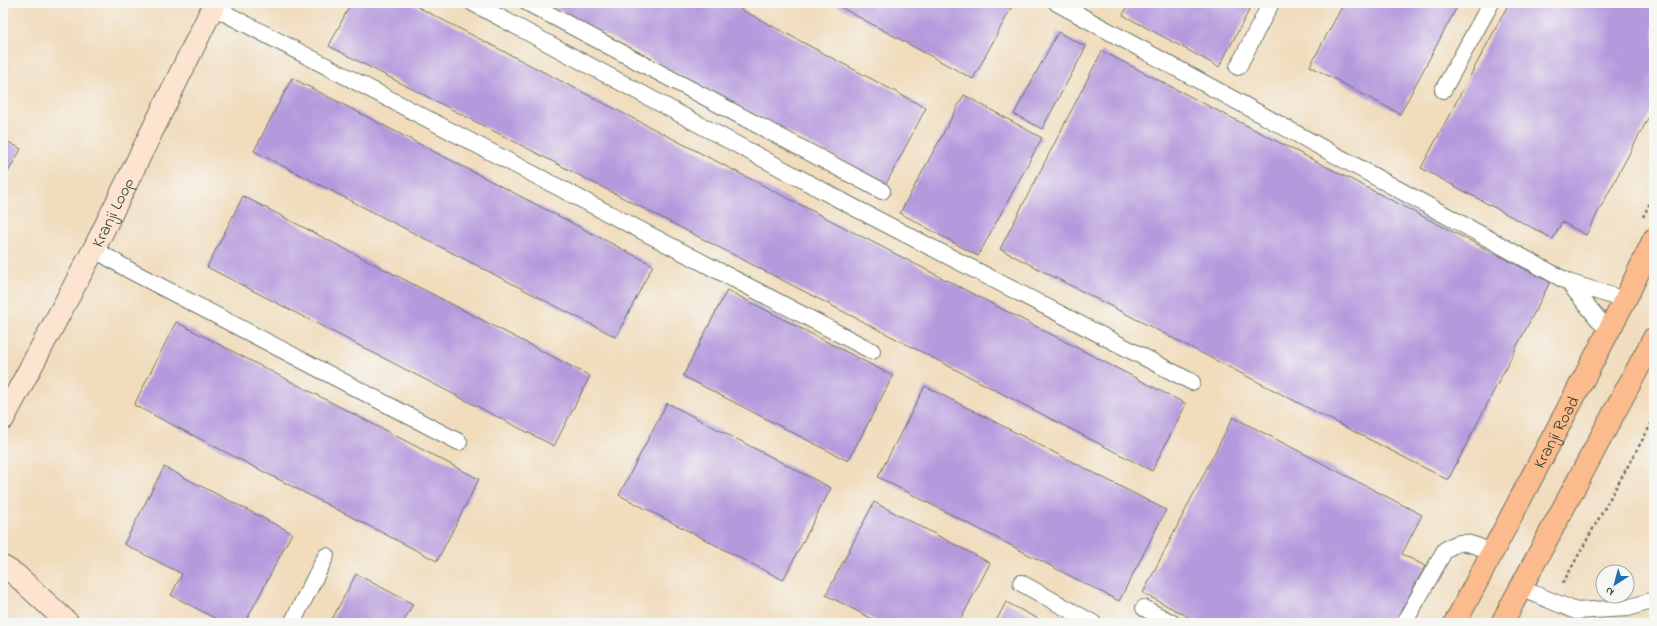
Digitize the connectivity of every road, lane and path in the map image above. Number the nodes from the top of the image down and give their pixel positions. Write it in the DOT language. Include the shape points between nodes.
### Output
graph roads {
  1 [pos="473,3"];
  2 [pos="528,3"];
  3 [pos="1057,3"];
  4 [pos="1271,3"];
  5 [pos="1491,3"];
  6 [pos="214,5"];
  7 [pos="1238,66"];
  8 [pos="1443,90"];
  9 [pos="882,191"];
  10 [pos="1654,239"];
  11 [pos="94,249"];
  12 [pos="1568,282"];
  13 [pos="1625,300"];
  14 [pos="1608,330"];
  15 [pos="1654,338"];
  16 [pos="872,351"];
  17 [pos="1192,382"];
  18 [pos="3,419"];
  19 [pos="1654,419"];
  20 [pos="459,442"];
  21 [pos="1492,552"];
  22 [pos="326,556"];
  23 [pos="3,567"];
  24 [pos="1022,583"];
  25 [pos="1520,588"];
  26 [pos="1654,600"];
  27 [pos="1553,601"];
  28 [pos="1144,608"];
  29 [pos="68,623"];
  30 [pos="292,623"];
  31 [pos="1093,623"];
  32 [pos="1172,623"];
  33 [pos="1404,623"];
  34 [pos="1455,623"];
  35 [pos="1502,623"];
  1 -- 17 [label="lane" via="855,208"];
  2 -- 9 [label="lane"];
  3 -- 12 [label="lane"];
  4 -- 7 [label="lane"];
  5 -- 8 [label="lane"];
  6 -- 11 [label="street, Kranji Loop"];
  6 -- 16 [label="lane"];
  10 -- 13 [label="main road, Kranji Road"];
  11 -- 18 [label="street, Kranji Loop"];
  11 -- 20 [label="lane" via="129,270"];
  12 -- 13 [label="lane"];
  12 -- 14 [label="lane"];
  13 -- 14 [label="main road, Kranji Road"];
  14 -- 21 [label="main road, Kranji Road"];
  15 -- 25 [label="main road"];
  19 -- 27 [label="path"];
  21 -- 33 [label="lane" via="1463,542 1454,543 1445,550"];
  21 -- 34 [label="main road, Kranji Road"];
  22 -- 30 [label="lane"];
  23 -- 29 [label="street" via="16,575"];
  24 -- 31 [label="lane"];
  25 -- 27 [label="lane"];
  25 -- 35 [label="main road"];
  26 -- 27 [label="lane" via="1628,608 1576,611"];
  28 -- 32 [label="lane"];
}
